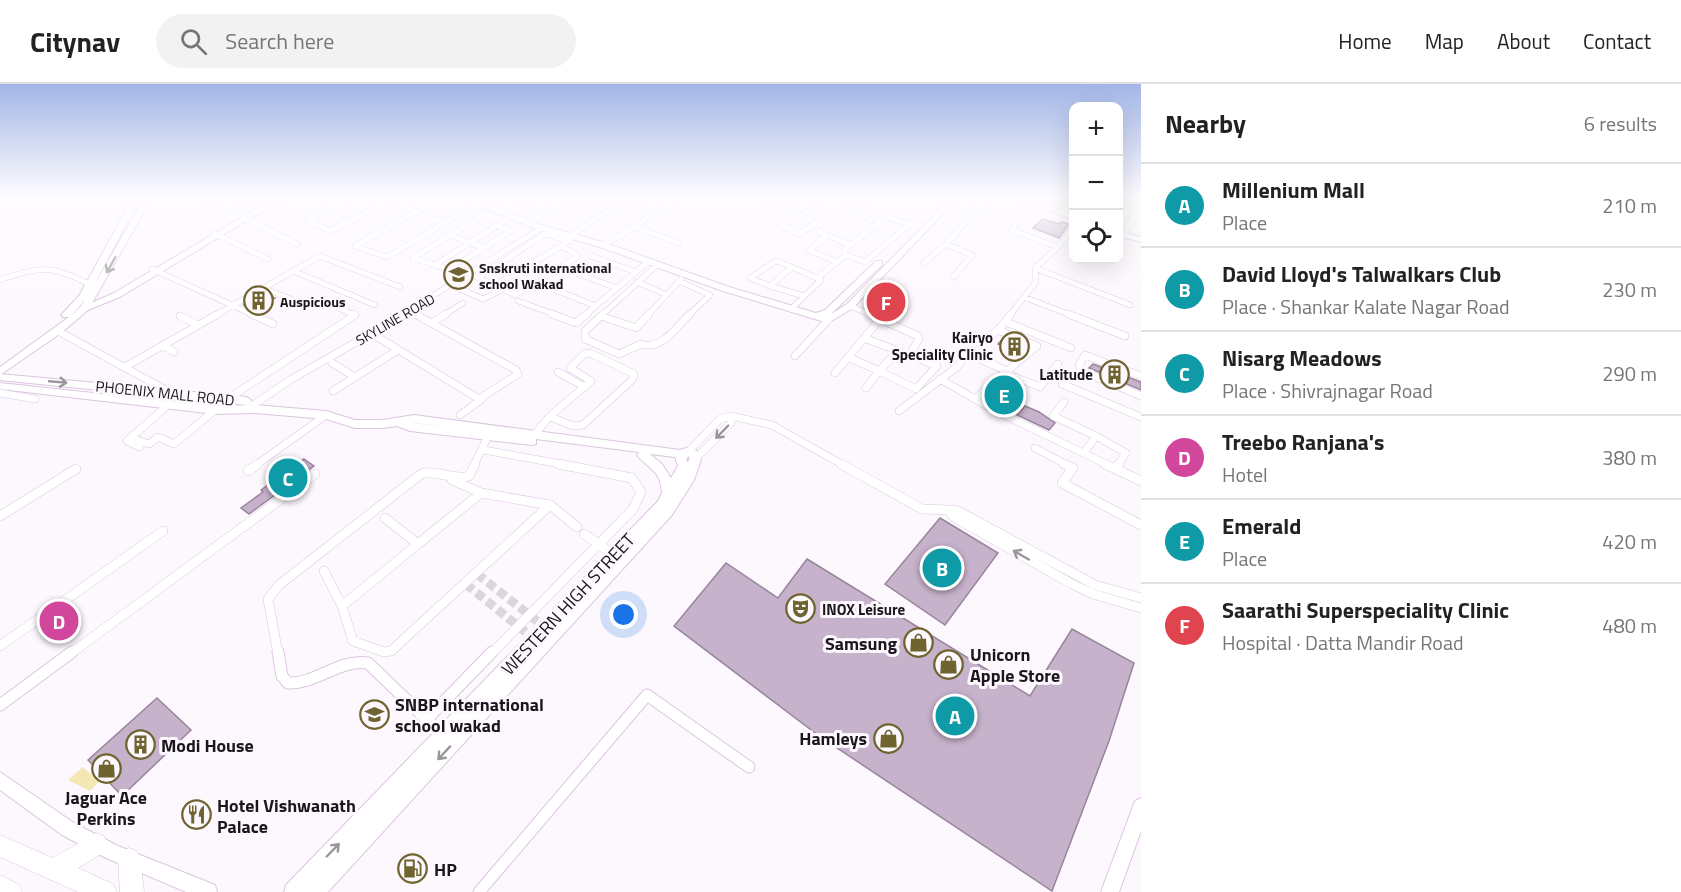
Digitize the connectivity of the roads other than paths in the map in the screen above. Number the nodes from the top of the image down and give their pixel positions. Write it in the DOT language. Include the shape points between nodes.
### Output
graph roads {
  1 [pos="117,234"];
  2 [pos="129,234"];
  3 [pos="216,234"];
  4 [pos="278,234"];
  5 [pos="377,234"];
  6 [pos="426,234"];
  7 [pos="485,234"];
  8 [pos="506,234"];
  9 [pos="533,234"];
  10 [pos="559,234"];
  11 [pos="578,234"];
  12 [pos="623,234"];
  13 [pos="653,234"];
  14 [pos="822,234"];
  15 [pos="865,234"];
  16 [pos="897,234"];
  17 [pos="912,234"];
  18 [pos="917,234"];
  19 [pos="955,234"];
  20 [pos="1021,234"];
  21 [pos="1068,234"];
  22 [pos="450,235"];
  23 [pos="827,236"];
  24 [pos="572,238"];
  25 [pos="470,243"];
  26 [pos="678,243"];
  27 [pos="297,244"];
  28 [pos="851,244"];
  29 [pos="946,244"];
  30 [pos="603,245"];
  31 [pos="562,246"];
  32 [pos="1058,247"];
  33 [pos="484,248"];
  34 [pos="846,255"];
  35 [pos="591,256"];
  36 [pos="268,259"];
  37 [pos="837,262"];
  38 [pos="865,262"];
  39 [pos="652,263"];
  40 [pos="924,263"];
  41 [pos="434,266"];
  42 [pos="792,267"];
  43 [pos="882,267"];
  44 [pos="1035,268"];
  45 [pos="450,269"];
  46 [pos="155,270"];
  47 [pos="293,271"];
  48 [pos="570,271"];
  49 [pos="636,272"];
  50 [pos="468,275"];
  51 [pos="953,277"];
  52 [pos="478,278"];
  53 [pos="682,278"];
  54 [pos="817,278"];
  55 [pos="0,280"];
  56 [pos="637,282"];
  57 [pos="89,284"];
  58 [pos="493,286"];
  59 [pos="545,286"];
  60 [pos="770,286"];
  61 [pos="400,287"];
  62 [pos="263,288"];
  63 [pos="617,288"];
  64 [pos="460,289"];
  65 [pos="502,290"];
  66 [pos="665,294"];
  67 [pos="804,296"];
  68 [pos="1026,298"];
  69 [pos="293,300"];
  70 [pos="518,301"];
  71 [pos="463,303"];
  72 [pos="330,304"];
  73 [pos="88,305"];
  74 [pos="375,305"];
  75 [pos="1130,305"];
  76 [pos="231,306"];
  77 [pos="596,306"];
  78 [pos="850,306"];
  79 [pos="791,309"];
  80 [pos="410,310"];
  81 [pos="180,316"];
  82 [pos="601,316"];
  83 [pos="814,316"];
  84 [pos="880,319"];
  85 [pos="828,320"];
  86 [pos="1006,322"];
  87 [pos="432,323"];
  88 [pos="273,324"];
  89 [pos="198,325"];
  90 [pos="998,330"];
  91 [pos="58,331"];
  92 [pos="371,333"];
  93 [pos="1125,336"];
  94 [pos="864,338"];
  95 [pos="162,345"];
  96 [pos="1071,348"];
  97 [pos="398,350"];
  98 [pos="898,351"];
  99 [pos="174,352"];
  100 [pos="969,354"];
  101 [pos="909,355"];
  102 [pos="795,356"];
  103 [pos="848,357"];
  104 [pos="332,363"];
  105 [pos="0,364"];
  106 [pos="1058,364"];
  107 [pos="125,367"];
  108 [pos="1007,370"];
  109 [pos="879,371"];
  110 [pos="0,372"];
  111 [pos="558,372"];
  112 [pos="835,373"];
  113 [pos="1141,376"];
  114 [pos="0,377"];
  115 [pos="355,377"];
  116 [pos="940,379"];
  117 [pos="1062,384"];
  118 [pos="0,386"];
  119 [pos="585,387"];
  120 [pos="866,388"];
  121 [pos="333,391"];
  122 [pos="0,393"];
  123 [pos="1141,396"];
  124 [pos="35,399"];
  125 [pos="171,399"];
  126 [pos="482,399"];
  127 [pos="975,399"];
  128 [pos="226,400"];
  129 [pos="258,402"];
  130 [pos="1064,402"];
  131 [pos="243,408"];
  132 [pos="216,410"];
  133 [pos="899,411"];
  134 [pos="460,415"];
  135 [pos="326,416"];
  136 [pos="551,417"];
  137 [pos="1141,417"];
  138 [pos="400,422"];
  139 [pos="488,436"];
  140 [pos="532,436"];
  141 [pos="1096,436"];
  142 [pos="595,445"];
  143 [pos="1035,448"];
  144 [pos="484,450"];
  145 [pos="1084,453"];
  146 [pos="643,455"];
  147 [pos="687,459"];
  148 [pos="76,469"];
  149 [pos="1115,469"];
  150 [pos="248,471"];
  151 [pos="315,474"];
  152 [pos="452,480"];
  153 [pos="1141,481"];
  154 [pos="481,492"];
  155 [pos="668,496"];
  156 [pos="550,505"];
  157 [pos="948,510"];
  158 [pos="0,516"];
  159 [pos="385,518"];
  160 [pos="1141,525"];
  161 [pos="163,531"];
  162 [pos="418,544"];
  163 [pos="599,544"];
  164 [pos="614,555"];
  165 [pos="324,571"];
  166 [pos="607,571"];
  167 [pos="1141,598"];
  168 [pos="342,606"];
  169 [pos="1141,608"];
  170 [pos="544,638"];
  171 [pos="0,646"];
  172 [pos="0,705"];
  173 [pos="427,719"];
  174 [pos="443,735"];
  175 [pos="749,767"];
  176 [pos="0,780"];
  177 [pos="1141,807"];
  178 [pos="382,809"];
  179 [pos="96,844"];
  180 [pos="0,846"];
  181 [pos="129,859"];
  182 [pos="54,870"];
  183 [pos="0,887"];
  184 [pos="10,892"];
  185 [pos="105,892"];
  186 [pos="132,892"];
  187 [pos="208,892"];
  188 [pos="293,892"];
  189 [pos="315,892"];
  190 [pos="479,892"];
  191 [pos="1110,892"];
  1 -- 57 [label="street"];
  2 -- 73 [label="street, one-way"];
  3 -- 36 [label="street"];
  3 -- 46 [label="street"];
  4 -- 27 [label="street"];
  5 -- 6 [label="street" via="355,246 387,257"];
  7 -- 25 [label="street"];
  8 -- 33 [label="street"];
  9 -- 50 [label="street, SKYLINE ROAD"];
  10 -- 24 [label="street"];
  11 -- 24 [label="street"];
  12 -- 30 [label="street"];
  13 -- 26 [label="street"];
  14 -- 23 [label="street"];
  15 -- 28 [label="street"];
  16 -- 38 [label="street"];
  17 -- 43 [label="street"];
  18 -- 43 [label="street"];
  19 -- 29 [label="street"];
  20 -- 32 [label="street"];
  21 -- 32 [label="street"];
  22 -- 25 [label="street"];
  22 -- 41 [label="street" via="413,258"];
  23 -- 28 [label="street"];
  23 -- 37 [label="street" via="809,250"];
  24 -- 30 [label="street"];
  24 -- 31 [label="street"];
  24 -- 52 [label="street" via="545,234"];
  25 -- 33 [label="street"];
  25 -- 41 [label="street"];
  28 -- 34 [label="street" via="843,251"];
  29 -- 40 [label="street"];
  29 -- 51 [label="street" via="972,255"];
  30 -- 39 [label="street"];
  31 -- 58 [label="street"];
  31 -- 65 [label="street" via="578,256 517,294"];
  32 -- 44 [label="street"];
  33 -- 45 [label="street"];
  34 -- 37 [label="street"];
  34 -- 38 [label="street"];
  35 -- 49 [label="street"];
  37 -- 54 [label="street"];
  38 -- 43 [label="street"];
  39 -- 49 [label="street"];
  39 -- 53 [label="street"];
  39 -- 56 [label="street"];
  41 -- 45 [label="street"];
  42 -- 54 [label="street"];
  42 -- 60 [label="street"];
  42 -- 60 [label="street" via="776,261 750,278"];
  43 -- 78 [label="street"];
  43 -- 83 [label="street" via="828,312"];
  44 -- 68 [label="street" via="1036,282"];
  44 -- 75 [label="street"];
  45 -- 50 [label="street"];
  46 -- 73 [label="street" via="117,295"];
  46 -- 76 [label="street"];
  47 -- 61 [label="street" via="323,256"];
  47 -- 62 [label="street"];
  47 -- 74 [label="street"];
  48 -- 63 [label="street"];
  49 -- 63 [label="street"];
  50 -- 52 [label="street"];
  50 -- 80 [label="street, SKYLINE ROAD"];
  52 -- 58 [label="street"];
  53 -- 66 [label="street"];
  53 -- 79 [label="street"];
  53 -- 82 [label="street" via="710,295 658,345 640,344 619,354 585,339 585,331"];
  54 -- 67 [label="street" via="821,281"];
  55 -- 57 [label="street" via="51,266 67,270"];
  56 -- 66 [label="street"];
  56 -- 82 [label="street"];
  57 -- 105 [label="street" via="73,309"];
  58 -- 65 [label="street"];
  59 -- 77 [label="street"];
  60 -- 67 [label="street"];
  62 -- 69 [label="street"];
  62 -- 76 [label="street"];
  63 -- 77 [label="street"];
  64 -- 65 [label="street" via="483,299"];
  66 -- 82 [label="street" via="636,328"];
  67 -- 79 [label="street"];
  68 -- 86 [label="street"];
  68 -- 93 [label="street"];
  70 -- 77 [label="street" via="573,324"];
  71 -- 87 [label="street"];
  72 -- 128 [label="street" via="355,315"];
  73 -- 91 [label="street"];
  76 -- 88 [label="street"];
  76 -- 89 [label="street"];
  78 -- 84 [label="street"];
  78 -- 85 [label="street"];
  79 -- 83 [label="street"];
  80 -- 87 [label="street"];
  80 -- 92 [label="street, SKYLINE ROAD"];
  81 -- 89 [label="street"];
  83 -- 85 [label="street"];
  84 -- 94 [label="street"];
  84 -- 101 [label="street" via="918,336"];
  85 -- 102 [label="street"];
  86 -- 90 [label="street"];
  86 -- 96 [label="street"];
  87 -- 126 [label="street" via="518,372"];
  89 -- 95 [label="street"];
  90 -- 100 [label="street"];
  90 -- 108 [label="street" via="1037,346"];
  91 -- 107 [label="street"];
  91 -- 110 [label="street"];
  92 -- 97 [label="street"];
  92 -- 129 [label="street, SKYLINE ROAD"];
  94 -- 98 [label="street"];
  94 -- 103 [label="street"];
  95 -- 99 [label="street"];
  95 -- 107 [label="street"];
  97 -- 115 [label="street"];
  97 -- 126 [label="street"];
  98 -- 101 [label="street"];
  98 -- 109 [label="street"];
  100 -- 108 [label="street"];
  100 -- 116 [label="street"];
  101 -- 109 [label="street" via="937,366 916,389"];
  103 -- 109 [label="street"];
  103 -- 112 [label="street"];
  104 -- 115 [label="street"];
  106 -- 108 [label="street" via="1036,387"];
  107 -- 125 [label="street"];
  108 -- 127 [label="street"];
  109 -- 120 [label="street"];
  111 -- 119 [label="street"];
  113 -- 123 [label="street" via="1085,355 1079,365 1082,371"];
  114 -- 125 [label="street, PHOENIX MALL ROAD, one-way"];
  115 -- 121 [label="street"];
  116 -- 127 [label="street"];
  116 -- 133 [label="street"];
  117 -- 137 [label="street"];
  118 -- 125 [label="street, PHOENIX MALL ROAD"];
  119 -- 136 [label="street"];
  119 -- 136 [label="street" via="591,379 570,368 586,353 634,374 580,426"];
  122 -- 124 [label="street"];
  125 -- 128 [label="street, PHOENIX MALL ROAD"];
  125 -- 132 [label="street, PHOENIX MALL ROAD"];
  125 -- 132 [label="street" via="127,441 148,444 158,437 174,444"];
  126 -- 134 [label="street"];
  127 -- 145 [label="street"];
  128 -- 129 [label="street, PHOENIX MALL ROAD"];
  129 -- 131 [label="street, SKYLINE ROAD"];
  129 -- 135 [label="street, PHOENIX MALL ROAD" via="321,409"];
  130 -- 141 [label="street" via="1053,416"];
  131 -- 132 [label="street, PHOENIX MALL ROAD"];
  131 -- 135 [label="street, PHOENIX MALL ROAD"];
  135 -- 138 [label="street" via="355,424"];
  135 -- 150 [label="street"];
  136 -- 140 [label="street"];
  138 -- 139 [label="street" via="410,427"];
  138 -- 140 [label="street" via="414,419"];
  139 -- 140 [label="street"];
  139 -- 144 [label="street"];
  140 -- 142 [label="street"];
  141 -- 145 [label="street"];
  141 -- 149 [label="street" via="1125,450"];
  142 -- 146 [label="street"];
  142 -- 147 [label="street"];
  143 -- 160 [label="street" via="1073,468 1062,483"];
  144 -- 163 [label="street" via="632,478 641,492 637,504"];
  144 -- 173 [label="street" via="467,478 435,470 422,474 279,585 268,599 282,676 288,683 299,685 360,660 368,663"];
  145 -- 149 [label="street"];
  146 -- 147 [label="street"];
  146 -- 155 [label="street" via="666,477"];
  147 -- 155 [label="street, WESTERN HIGH STREET"];
  147 -- 157 [label="street" via="720,419 731,416 779,428 922,509"];
  147 -- 166 [label="street, WESTERN HIGH STREET" via="688,480 668,512"];
  148 -- 158 [label="street"];
  149 -- 153 [label="street"];
  151 -- 172 [label="street"];
  152 -- 154 [label="street"];
  154 -- 156 [label="street"];
  154 -- 162 [label="street"];
  155 -- 164 [label="street, WESTERN HIGH STREET"];
  156 -- 163 [label="street"];
  156 -- 168 [label="street" via="391,651 353,642"];
  157 -- 167 [label="street" via="958,511 1095,585"];
  169 -- 157 [label="street, one-way" via="1072,584 954,518"];
  159 -- 162 [label="street"];
  161 -- 171 [label="street"];
  162 -- 168 [label="street"];
  163 -- 164 [label="street"];
  163 -- 173 [label="street"];
  164 -- 166 [label="street, WESTERN HIGH STREET"];
  165 -- 168 [label="street"];
  166 -- 170 [label="street, WESTERN HIGH STREET"];
  170 -- 174 [label="street, WESTERN HIGH STREET"];
  170 -- 178 [label="street, WESTERN HIGH STREET, one-way"];
  173 -- 174 [label="street"];
  174 -- 178 [label="street, WESTERN HIGH STREET"];
  175 -- 190 [label="street" via="647,695"];
  176 -- 179 [label="street" via="39,810"];
  177 -- 191 [label="street"];
  188 -- 178 [label="street, WESTERN HIGH STREET, one-way"];
  178 -- 189 [label="street, WESTERN HIGH STREET"];
  179 -- 181 [label="street"];
  179 -- 182 [label="highway"];
  180 -- 182 [label="highway"];
  181 -- 186 [label="highway"];
  181 -- 187 [label="street"];
  182 -- 185 [label="highway"];
  183 -- 184 [label="highway"];
}
